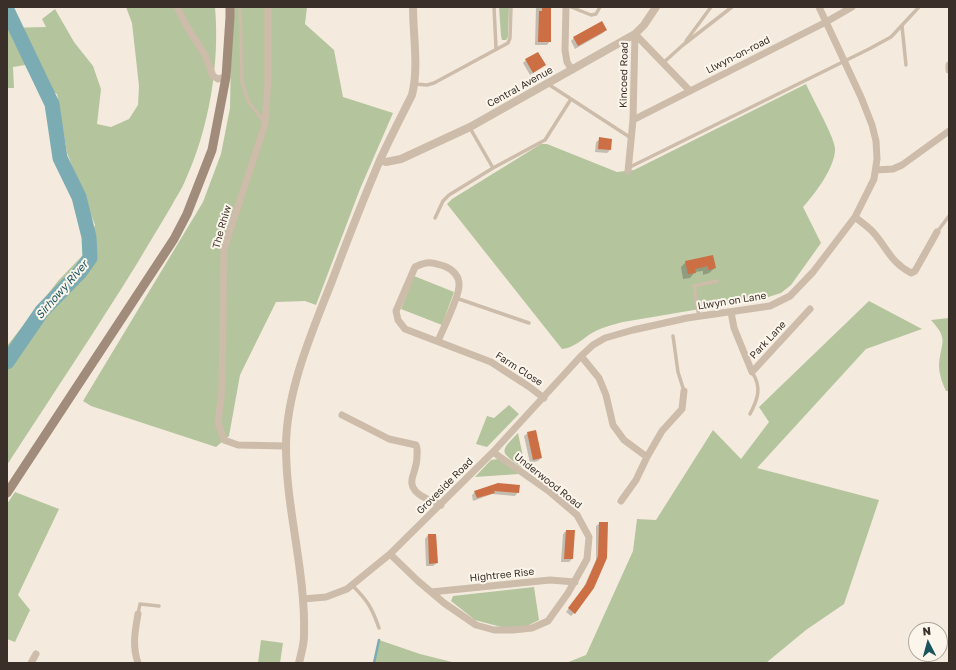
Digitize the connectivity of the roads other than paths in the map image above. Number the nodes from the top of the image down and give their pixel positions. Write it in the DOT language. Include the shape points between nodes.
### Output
graph roads {
  1 [pos="177,7"];
  2 [pos="230,7"];
  3 [pos="240,7"];
  4 [pos="268,7"];
  5 [pos="414,7"];
  6 [pos="494,7"];
  7 [pos="511,7"];
  8 [pos="566,7"];
  9 [pos="571,7"];
  10 [pos="600,7"];
  11 [pos="656,7"];
  12 [pos="712,7"];
  13 [pos="732,7"];
  14 [pos="819,7"];
  15 [pos="852,7"];
  16 [pos="919,7"];
  17 [pos="826,22"];
  18 [pos="902,26"];
  19 [pos="635,34"];
  20 [pos="683,45"];
  21 [pos="496,48"];
  22 [pos="845,62"];
  23 [pos="663,64"];
  24 [pos="906,65"];
  25 [pos="949,65"];
  26 [pos="572,70"];
  27 [pos="949,70"];
  28 [pos="226,77"];
  29 [pos="415,84"];
  30 [pos="547,84"];
  31 [pos="690,90"];
  32 [pos="571,99"];
  33 [pos="633,120"];
  34 [pos="266,124"];
  35 [pos="470,127"];
  36 [pos="949,131"];
  37 [pos="631,138"];
  38 [pos="380,160"];
  39 [pos="493,168"];
  40 [pos="628,170"];
  41 [pos="876,170"];
  42 [pos="949,216"];
  43 [pos="855,217"];
  44 [pos="435,218"];
  45 [pos="937,232"];
  46 [pos="717,281"];
  47 [pos="456,298"];
  48 [pos="810,309"];
  49 [pos="731,312"];
  50 [pos="699,317"];
  51 [pos="529,323"];
  52 [pos="673,336"];
  53 [pos="438,341"];
  54 [pos="581,356"];
  55 [pos="752,372"];
  56 [pos="684,391"];
  57 [pos="544,398"];
  58 [pos="750,414"];
  59 [pos="342,415"];
  60 [pos="286,446"];
  61 [pos="493,452"];
  62 [pos="647,456"];
  63 [pos="7,493"];
  64 [pos="621,501"];
  65 [pos="441,505"];
  66 [pos="390,554"];
  67 [pos="575,582"];
  68 [pos="352,585"];
  69 [pos="431,592"];
  70 [pos="303,599"];
  71 [pos="159,606"];
  72 [pos="138,614"];
  73 [pos="379,628"];
  74 [pos="36,654"];
  75 [pos="31,663"];
  76 [pos="138,663"];
  77 [pos="299,663"];
  1 -- 28 [label="street" via="205,55 213,76 218,79"];
  2 -- 28 [label="main road"];
  3 -- 34 [label="lane" via="242,82 248,101"];
  4 -- 34 [label="street, The Rhiw"];
  5 -- 29 [label="street"];
  6 -- 21 [label="lane"];
  7 -- 21 [label="lane" via="510,38 508,43"];
  8 -- 26 [label="street" via="565,50 567,62"];
  9 -- 10 [label="lane" via="591,15 596,14"];
  11 -- 19 [label="street, Central Avenue"];
  12 -- 20 [label="lane"];
  13 -- 20 [label="lane"];
  14 -- 17 [label="street, Llwyn on Lane"];
  15 -- 17 [label="street, Llwyn-on-road"];
  16 -- 18 [label="lane"];
  17 -- 22 [label="street, Llwyn on Lane"];
  17 -- 31 [label="street, Llwyn-on-road"];
  18 -- 22 [label="lane" via="891,37"];
  18 -- 24 [label="lane"];
  19 -- 23 [label="street, Kincoed Road"];
  19 -- 26 [label="street, Central Avenue"];
  19 -- 33 [label="street, Kincoed Road"];
  20 -- 23 [label="lane"];
  21 -- 29 [label="lane" via="434,83"];
  22 -- 40 [label="lane"];
  22 -- 41 [label="street, Llwyn on Lane" via="862,97 872,126 876,147"];
  23 -- 31 [label="street, Kincoed Road"];
  25 -- 27 [label="street"];
  26 -- 30 [label="street, Central Avenue"];
  28 -- 63 [label="main road" via="212,150 187,214 174,239"];
  29 -- 38 [label="street"];
  30 -- 32 [label="lane"];
  30 -- 35 [label="street, Central Avenue"];
  31 -- 33 [label="street, Llwyn-on-road"];
  32 -- 37 [label="lane"];
  32 -- 39 [label="lane" via="545,140"];
  33 -- 37 [label="street, Kincoed Road"];
  34 -- 60 [label="street, The Rhiw" via="224,249 222,389 218,423 224,440 238,445"];
  35 -- 38 [label="street, Central Avenue" via="401,160"];
  35 -- 39 [label="lane"];
  36 -- 41 [label="street" via="902,165 893,169"];
  37 -- 40 [label="street, Kincoed Road"];
  38 -- 60 [label="street" via="322,305 303,360 292,399"];
  39 -- 44 [label="lane" via="449,195 443,201"];
  41 -- 43 [label="street, Llwyn on Lane"];
  42 -- 45 [label="lane"];
  43 -- 45 [label="street" via="873,232 893,261 911,273 915,271"];
  43 -- 49 [label="street, Llwyn on Lane" via="813,272 790,296 770,306"];
  46 -- 50 [label="lane" via="694,286"];
  47 -- 51 [label="lane"];
  47 -- 53 [label="street, Farm Close"];
  47 -- 53 [label="street, Farm Close" via="460,286 452,268 430,261 415,267 396,311 398,320 405,329"];
  48 -- 55 [label="street, Park Lane"];
  49 -- 50 [label="street, Llwyn on Lane"];
  49 -- 55 [label="street, Park Lane" via="734,328"];
  50 -- 54 [label="street, Llwyn on Lane" via="606,338"];
  52 -- 56 [label="lane" via="678,372"];
  53 -- 57 [label="street, Farm Close" via="491,362"];
  54 -- 57 [label="street, Groveside Road"];
  54 -- 62 [label="street" via="599,378 613,425 624,440"];
  55 -- 58 [label="lane" via="759,391"];
  56 -- 62 [label="street" via="682,409 662,431"];
  57 -- 61 [label="street, Groveside Road"];
  59 -- 65 [label="street" via="389,439 416,444 417,465 412,481 414,489 420,495"];
  60 -- 70 [label="street" via="287,480"];
  61 -- 65 [label="street, Groveside Road"];
  61 -- 67 [label="street, Underwood Road" via="550,492 577,515 589,537 587,559"];
  62 -- 64 [label="street" via="636,480"];
  65 -- 66 [label="street, Groveside Road"];
  66 -- 68 [label="street, Groveside Road"];
  66 -- 69 [label="street, Underwood Road"];
  67 -- 69 [label="street, Hightree Rise" via="550,580"];
  67 -- 69 [label="street, Underwood Road" via="548,621 532,628 513,630 494,630 476,625"];
  68 -- 70 [label="street, Groveside Road" via="326,597"];
  68 -- 73 [label="lane" via="373,610"];
  70 -- 77 [label="street" via="304,638"];
  71 -- 72 [label="lane" via="140,604"];
  72 -- 76 [label="street" via="134,640"];
  74 -- 75 [label="street"];
}
